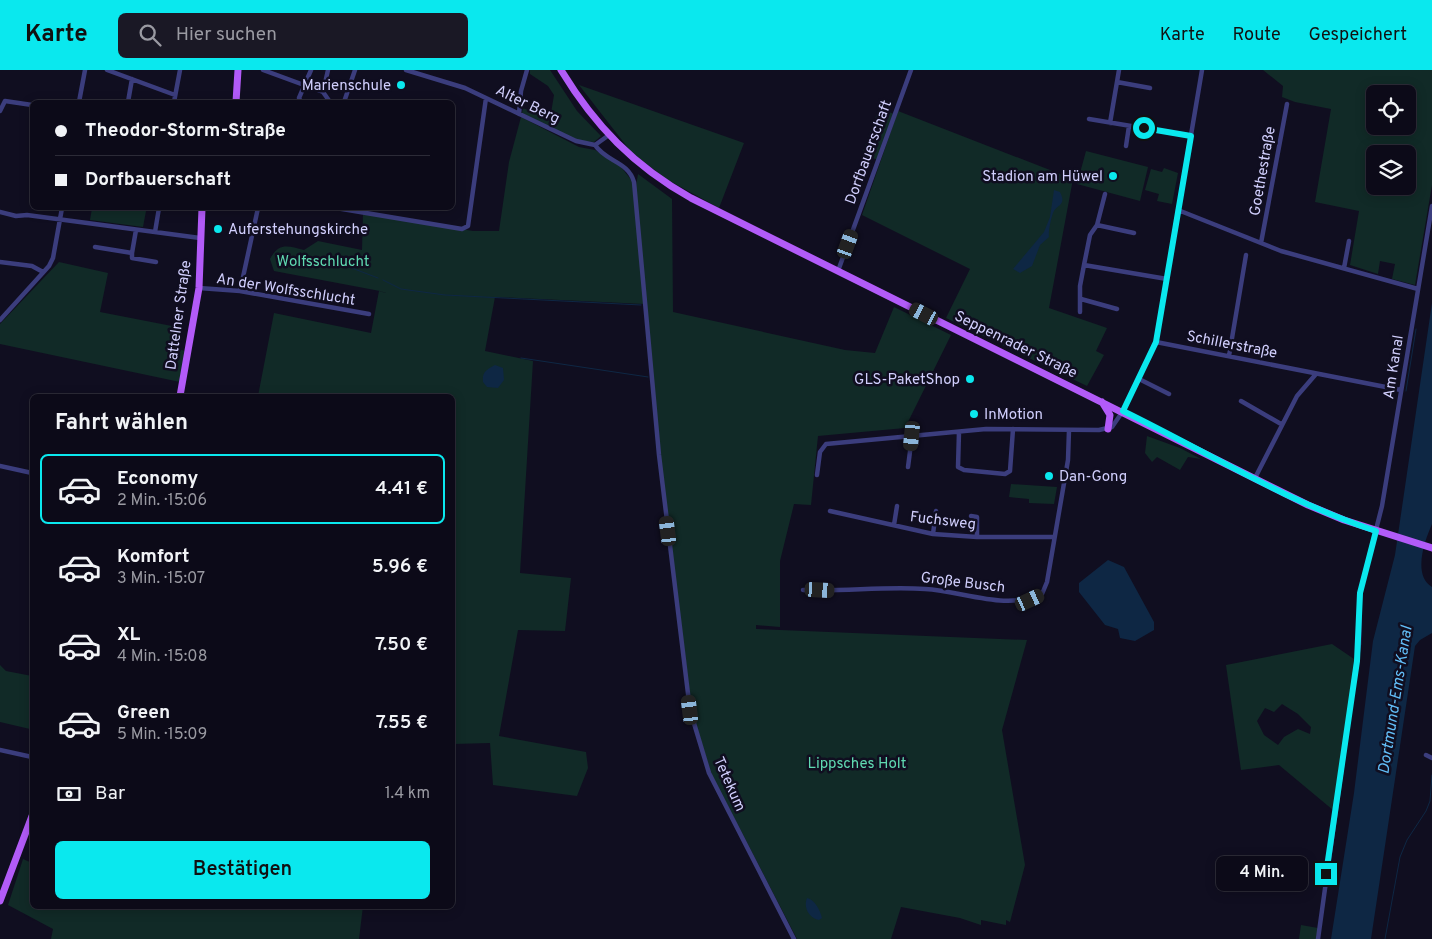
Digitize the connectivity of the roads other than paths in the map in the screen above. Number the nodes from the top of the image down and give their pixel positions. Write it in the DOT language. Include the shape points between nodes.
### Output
graph roads {
  1 [pos="85,70"];
  2 [pos="107,70"];
  3 [pos="180,70"];
  4 [pos="238,70"];
  5 [pos="263,70"];
  6 [pos="311,70"];
  7 [pos="328,70"];
  8 [pos="355,70"];
  9 [pos="406,70"];
  10 [pos="527,70"];
  11 [pos="562,70"];
  12 [pos="911,70"];
  13 [pos="1119,70"];
  14 [pos="1202,70"];
  15 [pos="132,79"];
  16 [pos="1117,82"];
  17 [pos="304,86"];
  18 [pos="1150,88"];
  19 [pos="323,92"];
  20 [pos="175,95"];
  21 [pos="486,98"];
  22 [pos="79,100"];
  23 [pos="128,100"];
  24 [pos="174,100"];
  25 [pos="236,100"];
  26 [pos="300,100"];
  27 [pos="329,100"];
  28 [pos="345,100"];
  29 [pos="1288,104"];
  30 [pos="30,106"];
  31 [pos="0,111"];
  32 [pos="519,114"];
  33 [pos="1088,119"];
  34 [pos="1110,123"];
  35 [pos="1129,126"];
  36 [pos="609,135"];
  37 [pos="1191,136"];
  38 [pos="595,145"];
  39 [pos="1126,146"];
  40 [pos="1105,194"];
  41 [pos="1432,206"];
  42 [pos="62,210"];
  43 [pos="159,210"];
  44 [pos="202,210"];
  45 [pos="258,210"];
  46 [pos="348,210"];
  47 [pos="1178,210"];
  48 [pos="0,212"];
  49 [pos="60,220"];
  50 [pos="1098,225"];
  51 [pos="136,230"];
  52 [pos="156,232"];
  53 [pos="1134,233"];
  54 [pos="200,238"];
  55 [pos="1348,241"];
  56 [pos="1261,243"];
  57 [pos="96,247"];
  58 [pos="132,253"];
  59 [pos="1246,255"];
  60 [pos="0,262"];
  61 [pos="156,262"];
  62 [pos="1084,265"];
  63 [pos="1344,268"];
  64 [pos="838,271"];
  65 [pos="43,272"];
  66 [pos="1167,279"];
  67 [pos="199,288"];
  68 [pos="1418,289"];
  69 [pos="240,292"];
  70 [pos="1081,299"];
  71 [pos="1117,309"];
  72 [pos="1080,312"];
  73 [pos="369,314"];
  74 [pos="0,320"];
  75 [pos="1156,342"];
  76 [pos="1229,356"];
  77 [pos="1316,374"];
  78 [pos="1139,379"];
  79 [pos="1401,390"];
  80 [pos="180,394"];
  81 [pos="1169,394"];
  82 [pos="1100,400"];
  83 [pos="1241,401"];
  84 [pos="1123,411"];
  85 [pos="1281,424"];
  86 [pos="1013,429"];
  87 [pos="1108,429"];
  88 [pos="1069,430"];
  89 [pos="959,432"];
  90 [pos="912,436"];
  91 [pos="0,466"];
  92 [pos="908,466"];
  93 [pos="30,473"];
  94 [pos="817,475"];
  95 [pos="1255,478"];
  96 [pos="897,506"];
  97 [pos="830,511"];
  98 [pos="936,511"];
  99 [pos="971,516"];
  100 [pos="894,525"];
  101 [pos="1376,531"];
  102 [pos="933,534"];
  103 [pos="977,537"];
  104 [pos="1054,537"];
  105 [pos="1432,548"];
  106 [pos="803,590"];
  107 [pos="0,750"];
  108 [pos="1426,756"];
  109 [pos="30,757"];
  110 [pos="1432,758"];
  111 [pos="30,821"];
  112 [pos="0,901"];
  113 [pos="794,939"];
  114 [pos="1318,939"];
  1 -- 22 [label="street"];
  2 -- 15 [label="street"];
  3 -- 20 [label="street"];
  4 -- 25 [label="main road"];
  5 -- 17 [label="street"];
  6 -- 17 [label="street"];
  7 -- 19 [label="street"];
  8 -- 28 [label="street"];
  9 -- 21 [label="street, Alter Berg" via="448,82"];
  10 -- 32 [label="street"];
  11 -- 36 [label="main road, Seppenrader Straße"];
  12 -- 64 [label="street, Dorfbauerschaft"];
  13 -- 16 [label="street"];
  14 -- 37 [label="street"];
  15 -- 20 [label="street"];
  15 -- 23 [label="street"];
  16 -- 18 [label="street"];
  16 -- 34 [label="street"];
  17 -- 19 [label="street"];
  17 -- 26 [label="street"];
  19 -- 27 [label="street"];
  20 -- 24 [label="street"];
  21 -- 32 [label="street, Alter Berg"];
  21 -- 46 [label="street" via="468,226 462,229"];
  29 -- 56 [label="street, Goethestraße"];
  30 -- 31 [label="street" via="5,101"];
  32 -- 38 [label="street, Alter Berg" via="576,141"];
  33 -- 34 [label="street"];
  34 -- 35 [label="street"];
  35 -- 37 [label="street"];
  35 -- 39 [label="street"];
  36 -- 38 [label="street"];
  36 -- 64 [label="main road, Seppenrader Straße" via="642,167 665,183"];
  37 -- 47 [label="street"];
  38 -- 113 [label="street, Tetekum" via="605,157 629,170 634,182 659,455 690,710 709,773"];
  40 -- 50 [label="street"];
  41 -- 68 [label="street, Am Kanal"];
  42 -- 49 [label="street"];
  43 -- 52 [label="street"];
  44 -- 54 [label="main road, Dattelner Straße"];
  45 -- 69 [label="street"];
  47 -- 56 [label="street"];
  47 -- 66 [label="street"];
  48 -- 49 [label="street"];
  49 -- 51 [label="street"];
  49 -- 65 [label="street" via="53,258"];
  50 -- 53 [label="street"];
  50 -- 62 [label="street" via="1090,235"];
  51 -- 52 [label="street"];
  51 -- 58 [label="street"];
  52 -- 54 [label="street"];
  54 -- 67 [label="main road, Dattelner Straße"];
  55 -- 63 [label="street"];
  56 -- 63 [label="street"];
  57 -- 58 [label="street"];
  58 -- 61 [label="street" via="132,258"];
  59 -- 76 [label="street"];
  60 -- 65 [label="street" via="32,266"];
  62 -- 66 [label="street"];
  62 -- 70 [label="street"];
  63 -- 68 [label="street"];
  64 -- 82 [label="main road, Seppenrader Straße"];
  65 -- 74 [label="street"];
  66 -- 75 [label="street"];
  67 -- 69 [label="street, An der Wolfsschlucht"];
  67 -- 80 [label="main road, Dattelner Straße"];
  68 -- 79 [label="street, Am Kanal"];
  69 -- 73 [label="street, An der Wolfsschlucht"];
  70 -- 71 [label="street"];
  70 -- 72 [label="street"];
  75 -- 76 [label="street, Schillerstraße"];
  75 -- 78 [label="street"];
  76 -- 77 [label="street, Schillerstraße"];
  77 -- 79 [label="street"];
  77 -- 85 [label="street" via="1297,396"];
  78 -- 81 [label="street"];
  78 -- 84 [label="street"];
  79 -- 101 [label="street, Am Kanal"];
  82 -- 84 [label="main road, Seppenrader Straße"];
  82 -- 87 [label="main road" via="1110,415"];
  83 -- 85 [label="street"];
  84 -- 87 [label="street"];
  84 -- 95 [label="main road, Seppenrader Straße"];
  85 -- 95 [label="street"];
  86 -- 88 [label="street"];
  86 -- 89 [label="street"];
  86 -- 89 [label="street" via="1010,471 1005,474 958,467"];
  87 -- 88 [label="street"];
  88 -- 104 [label="street, Große Busch" via="1068,460"];
  89 -- 90 [label="street"];
  90 -- 92 [label="street"];
  90 -- 94 [label="street" via="826,444 820,452"];
  91 -- 93 [label="street"];
  95 -- 101 [label="main road, Seppenrader Straße" via="1344,520"];
  96 -- 100 [label="street"];
  97 -- 100 [label="street, Fuchsweg"];
  98 -- 102 [label="street"];
  99 -- 103 [label="street" via="977,517"];
  100 -- 102 [label="street, Fuchsweg"];
  101 -- 105 [label="main road, Seppenrader Straße"];
  101 -- 114 [label="street" via="1360,593 1358,653"];
  102 -- 103 [label="street, Fuchsweg"];
  103 -- 104 [label="street, Fuchsweg"];
  104 -- 106 [label="street, Große Busch" via="1047,582 1042,594 1030,600 1010,601 927,589"];
  107 -- 109 [label="street"];
  108 -- 110 [label="street"];
  111 -- 112 [label="main road"];
}
